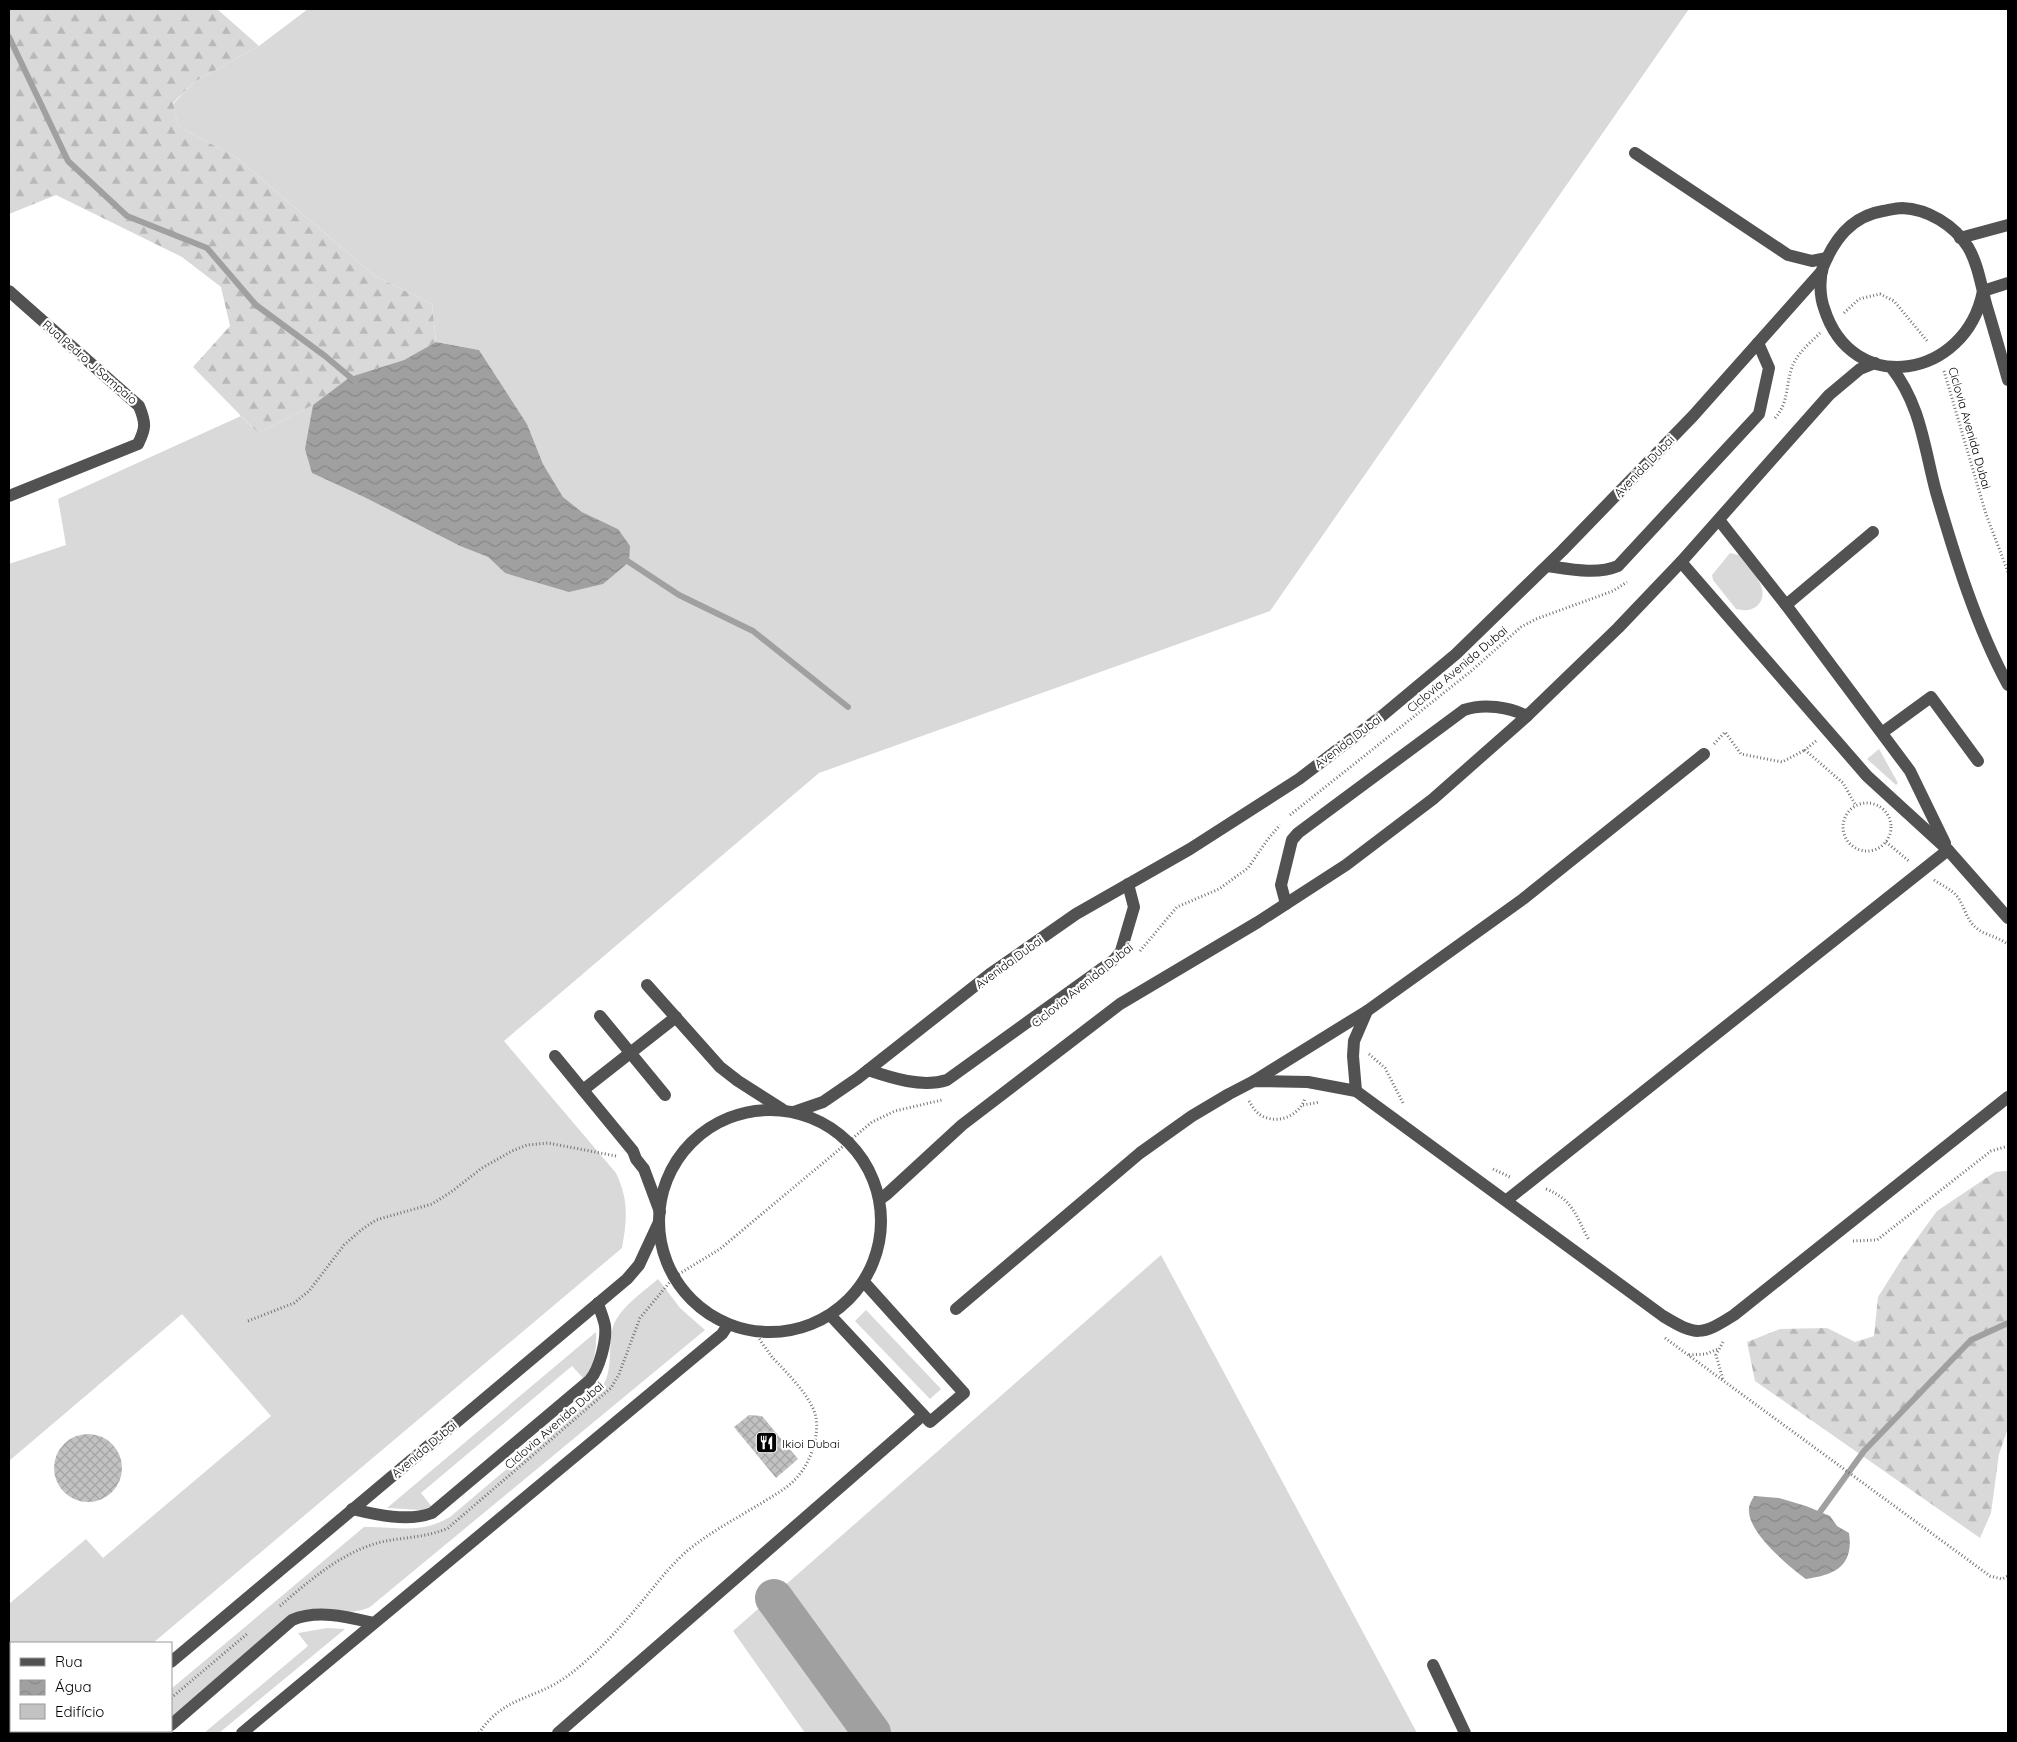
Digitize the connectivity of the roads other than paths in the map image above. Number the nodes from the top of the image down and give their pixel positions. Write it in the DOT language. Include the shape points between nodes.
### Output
graph roads {
  1 [pos="1636,153"];
  2 [pos="2008,225"];
  3 [pos="1960,238"];
  4 [pos="1827,258"];
  5 [pos="1822,271"];
  6 [pos="2008,283"];
  7 [pos="9,291"];
  8 [pos="1983,291"];
  9 [pos="1758,343"];
  10 [pos="1875,363"];
  11 [pos="1891,367"];
  12 [pos="2008,380"];
  13 [pos="9,496"];
  14 [pos="1719,520"];
  15 [pos="1873,532"];
  16 [pos="1681,562"];
  17 [pos="1547,566"];
  18 [pos="1786,605"];
  19 [pos="2008,685"];
  20 [pos="1528,716"];
  21 [pos="1883,732"];
  22 [pos="1704,754"];
  23 [pos="1978,761"];
  24 [pos="1948,850"];
  25 [pos="1128,884"];
  26 [pos="1286,904"];
  27 [pos="2008,918"];
  28 [pos="647,985"];
  29 [pos="1367,1012"];
  30 [pos="600,1016"];
  31 [pos="676,1017"];
  32 [pos="630,1053"];
  33 [pos="556,1056"];
  34 [pos="868,1070"];
  35 [pos="1254,1081"];
  36 [pos="583,1090"];
  37 [pos="1356,1091"];
  38 [pos="665,1095"];
  39 [pos="2008,1097"];
  40 [pos="789,1111"];
  41 [pos="880,1199"];
  42 [pos="1507,1200"];
  43 [pos="660,1217"];
  44 [pos="864,1282"];
  45 [pos="598,1304"];
  46 [pos="956,1309"];
  47 [pos="831,1316"];
  48 [pos="728,1325"];
  49 [pos="923,1415"];
  50 [pos="352,1509"];
  51 [pos="374,1623"];
  52 [pos="172,1661"];
  53 [pos="1433,1666"];
  54 [pos="172,1723"];
  55 [pos="242,1733"];
  56 [pos="558,1733"];
  57 [pos="1465,1733"];
  1 -- 4 [label="street" via="1788,255 1812,261"];
  2 -- 3 [label="street"];
  3 -- 4 [label="street, Avenida Dubai" via="1952,228 1928,213 1892,209 1874,212 1850,225 1832,245"];
  3 -- 8 [label="street, Avenida Dubai" via="1968,247"];
  4 -- 5 [label="street, Avenida Dubai"];
  5 -- 9 [label="street, Avenida Dubai"];
  5 -- 10 [label="street, Avenida Dubai" via="1821,299 1829,325 1846,346"];
  6 -- 8 [label="street"];
  7 -- 13 [label="street, Rua Pedro J Sampaio" via="140,406 145,419 144,432 138,444"];
  8 -- 11 [label="street, Avenida Dubai" via="1973,320 1959,341 1940,357 1916,366"];
  8 -- 12 [label="street, Avenida Dubai"];
  9 -- 17 [label="street, Avenida Dubai" via="1693,416"];
  9 -- 17 [label="street" via="1769,368 1759,414 1632,552 1618,566 1607,570"];
  10 -- 11 [label="street, Avenida Dubai"];
  10 -- 14 [label="street" via="1860,369 1829,395"];
  11 -- 19 [label="street" via="1913,403 1936,492 1970,598"];
  14 -- 16 [label="street"];
  14 -- 18 [label="street"];
  15 -- 18 [label="street"];
  16 -- 20 [label="street"];
  16 -- 24 [label="street" via="1880,789"];
  17 -- 25 [label="street, Avenida Dubai" via="1456,654 1299,779"];
  18 -- 21 [label="street"];
  20 -- 26 [label="street" via="1433,799 1346,865"];
  20 -- 26 [label="street" via="1515,710 1476,706 1464,710 1298,832 1292,840 1280,885"];
  21 -- 23 [label="street" via="1931,697"];
  21 -- 24 [label="street" via="1910,771"];
  22 -- 29 [label="street" via="1523,899"];
  24 -- 27 [label="street"];
  24 -- 42 [label="street"];
  25 -- 34 [label="street, Avenida Dubai" via="1076,914 990,974"];
  25 -- 34 [label="street" via="1134,907 1121,952 1115,959 947,1080 936,1083 896,1079"];
  26 -- 41 [label="street" via="1120,1004 962,1125"];
  28 -- 31 [label="street"];
  29 -- 35 [label="street"];
  29 -- 37 [label="street" via="1354,1041"];
  30 -- 32 [label="street"];
  31 -- 32 [label="street"];
  31 -- 40 [label="street" via="720,1067 738,1082"];
  32 -- 36 [label="street"];
  32 -- 38 [label="street"];
  33 -- 36 [label="street"];
  34 -- 40 [label="street, Avenida Dubai" via="823,1102"];
  35 -- 37 [label="street" via="1308,1082"];
  35 -- 46 [label="street" via="1192,1116 1140,1153"];
  36 -- 43 [label="street" via="644,1169"];
  37 -- 42 [label="street"];
  39 -- 42 [label="street" via="1721,1323 1697,1332 1684,1329 1664,1316"];
  40 -- 41 [label="street, Avenida Dubai" via="824,1123 849,1142 873,1178"];
  40 -- 43 [label="street, Avenida Dubai" via="745,1112 722,1120 703,1132 674,1164 663,1192"];
  41 -- 44 [label="street, Avenida Dubai" via="882,1227 876,1256"];
  43 -- 45 [label="street, Avenida Dubai" via="639,1265"];
  43 -- 48 [label="street, Avenida Dubai" via="663,1250 674,1277 688,1297"];
  44 -- 47 [label="street, Avenida Dubai"];
  44 -- 49 [label="street" via="964,1393 930,1422"];
  45 -- 50 [label="street, Avenida Dubai"];
  45 -- 50 [label="street" via="605,1327 599,1364 590,1380 432,1512 421,1517 381,1516"];
  47 -- 48 [label="street, Avenida Dubai" via="809,1327 782,1333 755,1332"];
  47 -- 49 [label="street"];
  48 -- 51 [label="street" via="722,1334"];
  49 -- 56 [label="street"];
  50 -- 52 [label="street, Avenida Dubai"];
  51 -- 54 [label="street" via="343,1616 304,1615 292,1620"];
  51 -- 55 [label="street"];
  53 -- 57 [label="street"];
}
